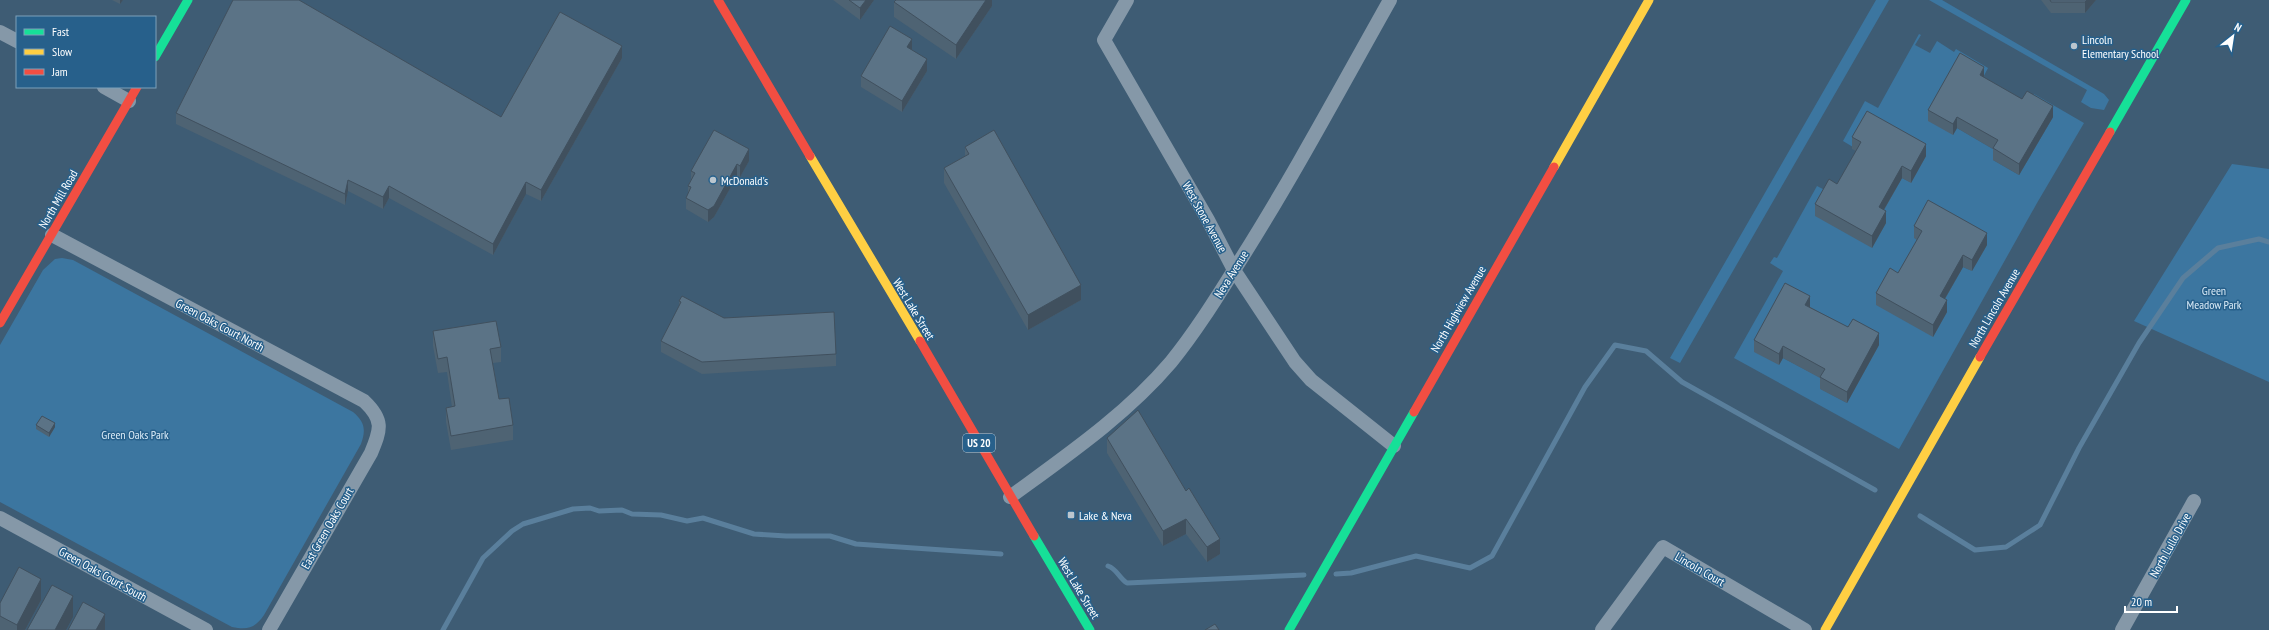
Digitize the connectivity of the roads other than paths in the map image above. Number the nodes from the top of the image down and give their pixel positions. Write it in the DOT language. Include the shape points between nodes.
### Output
graph roads {
  1 [pos="188,0"];
  2 [pos="718,0"];
  3 [pos="1127,0"];
  4 [pos="1390,0"];
  5 [pos="1649,0"];
  6 [pos="2186,0"];
  7 [pos="0,32"];
  8 [pos="16,40"];
  9 [pos="156,55"];
  10 [pos="106,88"];
  11 [pos="136,88"];
  12 [pos="130,101"];
  13 [pos="52,235"];
  14 [pos="1234,270"];
  15 [pos="0,323"];
  16 [pos="379,424"];
  17 [pos="1394,446"];
  18 [pos="1010,497"];
  19 [pos="2194,501"];
  20 [pos="0,518"];
  21 [pos="206,630"];
  22 [pos="269,630"];
  23 [pos="1090,630"];
  24 [pos="1289,630"];
  25 [pos="1602,630"];
  26 [pos="1805,630"];
  27 [pos="1826,630"];
  28 [pos="2122,630"];
  1 -- 9 [label="street"];
  2 -- 18 [label="street, West Lake Street / US 20"];
  3 -- 14 [label="street, West Stone Avenue" via="1104,40"];
  4 -- 14 [label="street, Neva Avenue" via="1264,223"];
  5 -- 17 [label="street, North Highview Avenue"];
  6 -- 27 [label="street, North Lincoln Avenue" via="1914,470"];
  7 -- 8 [label="street"];
  10 -- 12 [label="street"];
  11 -- 12 [label="street, North Mill Road"];
  12 -- 13 [label="street, North Mill Road"];
  13 -- 15 [label="street, North Mill Road"];
  13 -- 16 [label="street, Green Oaks Court North" via="364,402 375,412"];
  14 -- 17 [label="street, West Stone Avenue" via="1295,362 1311,380"];
  14 -- 18 [label="street, Neva Avenue" via="1208,312 1171,362 1136,398"];
  16 -- 22 [label="street, East Green Oaks Court" via="378,437 371,453"];
  17 -- 24 [label="street, North Highview Avenue"];
  18 -- 23 [label="street, West Lake Street / US 20"];
  19 -- 28 [label="street, North Lullo Drive"];
  20 -- 21 [label="street, Green Oaks Court South"];
  25 -- 26 [label="street, Lincoln Court" via="1663,547"];
}
